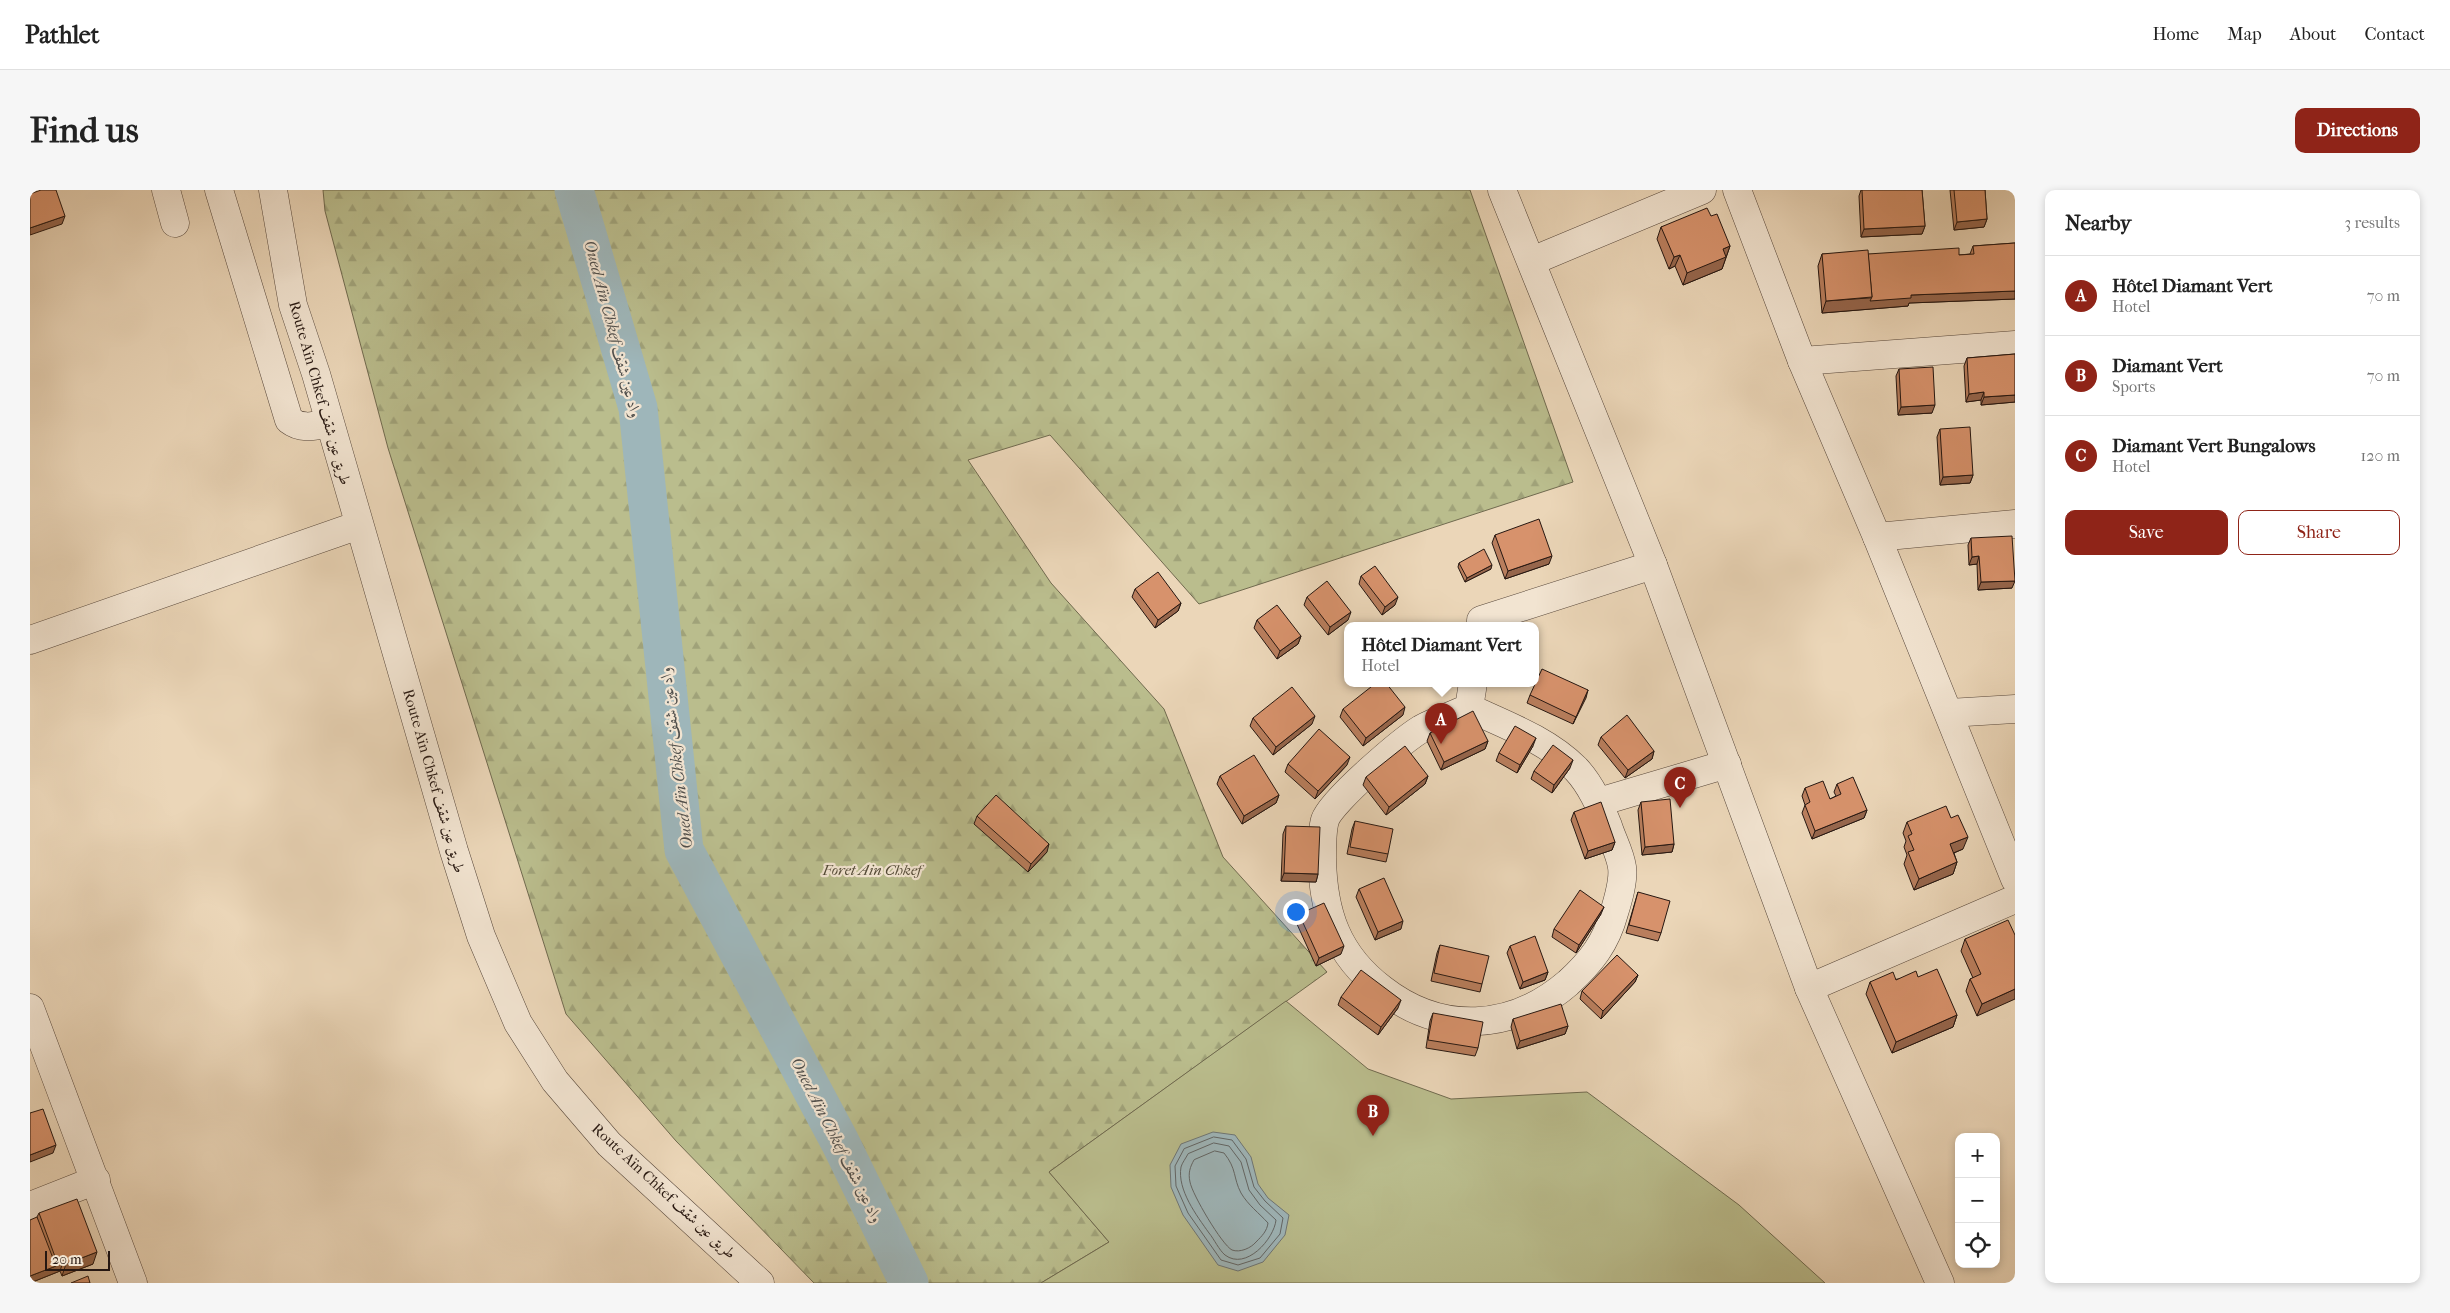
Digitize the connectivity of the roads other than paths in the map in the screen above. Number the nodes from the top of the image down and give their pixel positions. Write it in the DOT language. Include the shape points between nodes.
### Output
graph roads {
  1 [pos="166,190"];
  2 [pos="219,190"];
  3 [pos="273,190"];
  4 [pos="1502,190"];
  5 [pos="1702,190"];
  6 [pos="1737,190"];
  7 [pos="175,223"];
  8 [pos="1532,261"];
  9 [pos="2015,345"];
  10 [pos="1802,360"];
  11 [pos="329,423"];
  12 [pos="2015,524"];
  13 [pos="359,525"];
  14 [pos="1877,536"];
  15 [pos="1653,565"];
  16 [pos="1481,622"];
  17 [pos="30,640"];
  18 [pos="1471,696"];
  19 [pos="2015,709"];
  20 [pos="1949,713"];
  21 [pos="1727,764"];
  22 [pos="1599,802"];
  23 [pos="2015,879"];
  24 [pos="2015,899"];
  25 [pos="1809,988"];
  26 [pos="30,1008"];
  27 [pos="96,1180"];
  28 [pos="30,1206"];
  29 [pos="133,1283"];
  30 [pos="760,1283"];
  31 [pos="1940,1283"];
  1 -- 7 [label="street"];
  2 -- 11 [label="street" via="289,420 297,426 307,427"];
  3 -- 11 [label="street, Route Aïn Chkef طريق عين شقف" via="294,305"];
  4 -- 8 [label="street"];
  5 -- 8 [label="street"];
  6 -- 10 [label="street"];
  8 -- 15 [label="street"];
  9 -- 10 [label="street"];
  10 -- 14 [label="street"];
  11 -- 13 [label="street, Route Aïn Chkef طريق عين شقف"];
  12 -- 14 [label="street"];
  13 -- 17 [label="street"];
  13 -- 30 [label="street, Route Aïn Chkef طريق عين شقف" via="481,936 518,1023 555,1081 609,1144"];
  14 -- 20 [label="street"];
  15 -- 16 [label="street"];
  15 -- 21 [label="street"];
  18 -- 22 [label="street" via="1576,769"];
  18 -- 22 [label="street" via="1378,763 1326,818 1322,855 1324,899 1341,944 1362,974 1397,1001 1424,1015 1473,1022 1512,1017 1552,997 1583,969 1608,935 1617,904 1622,868"];
  19 -- 20 [label="street"];
  20 -- 23 [label="street"];
  21 -- 22 [label="street"];
  21 -- 25 [label="street"];
  24 -- 25 [label="street"];
  25 -- 31 [label="street"];
  26 -- 27 [label="street"];
  27 -- 28 [label="street"];
  27 -- 29 [label="street"];
}
